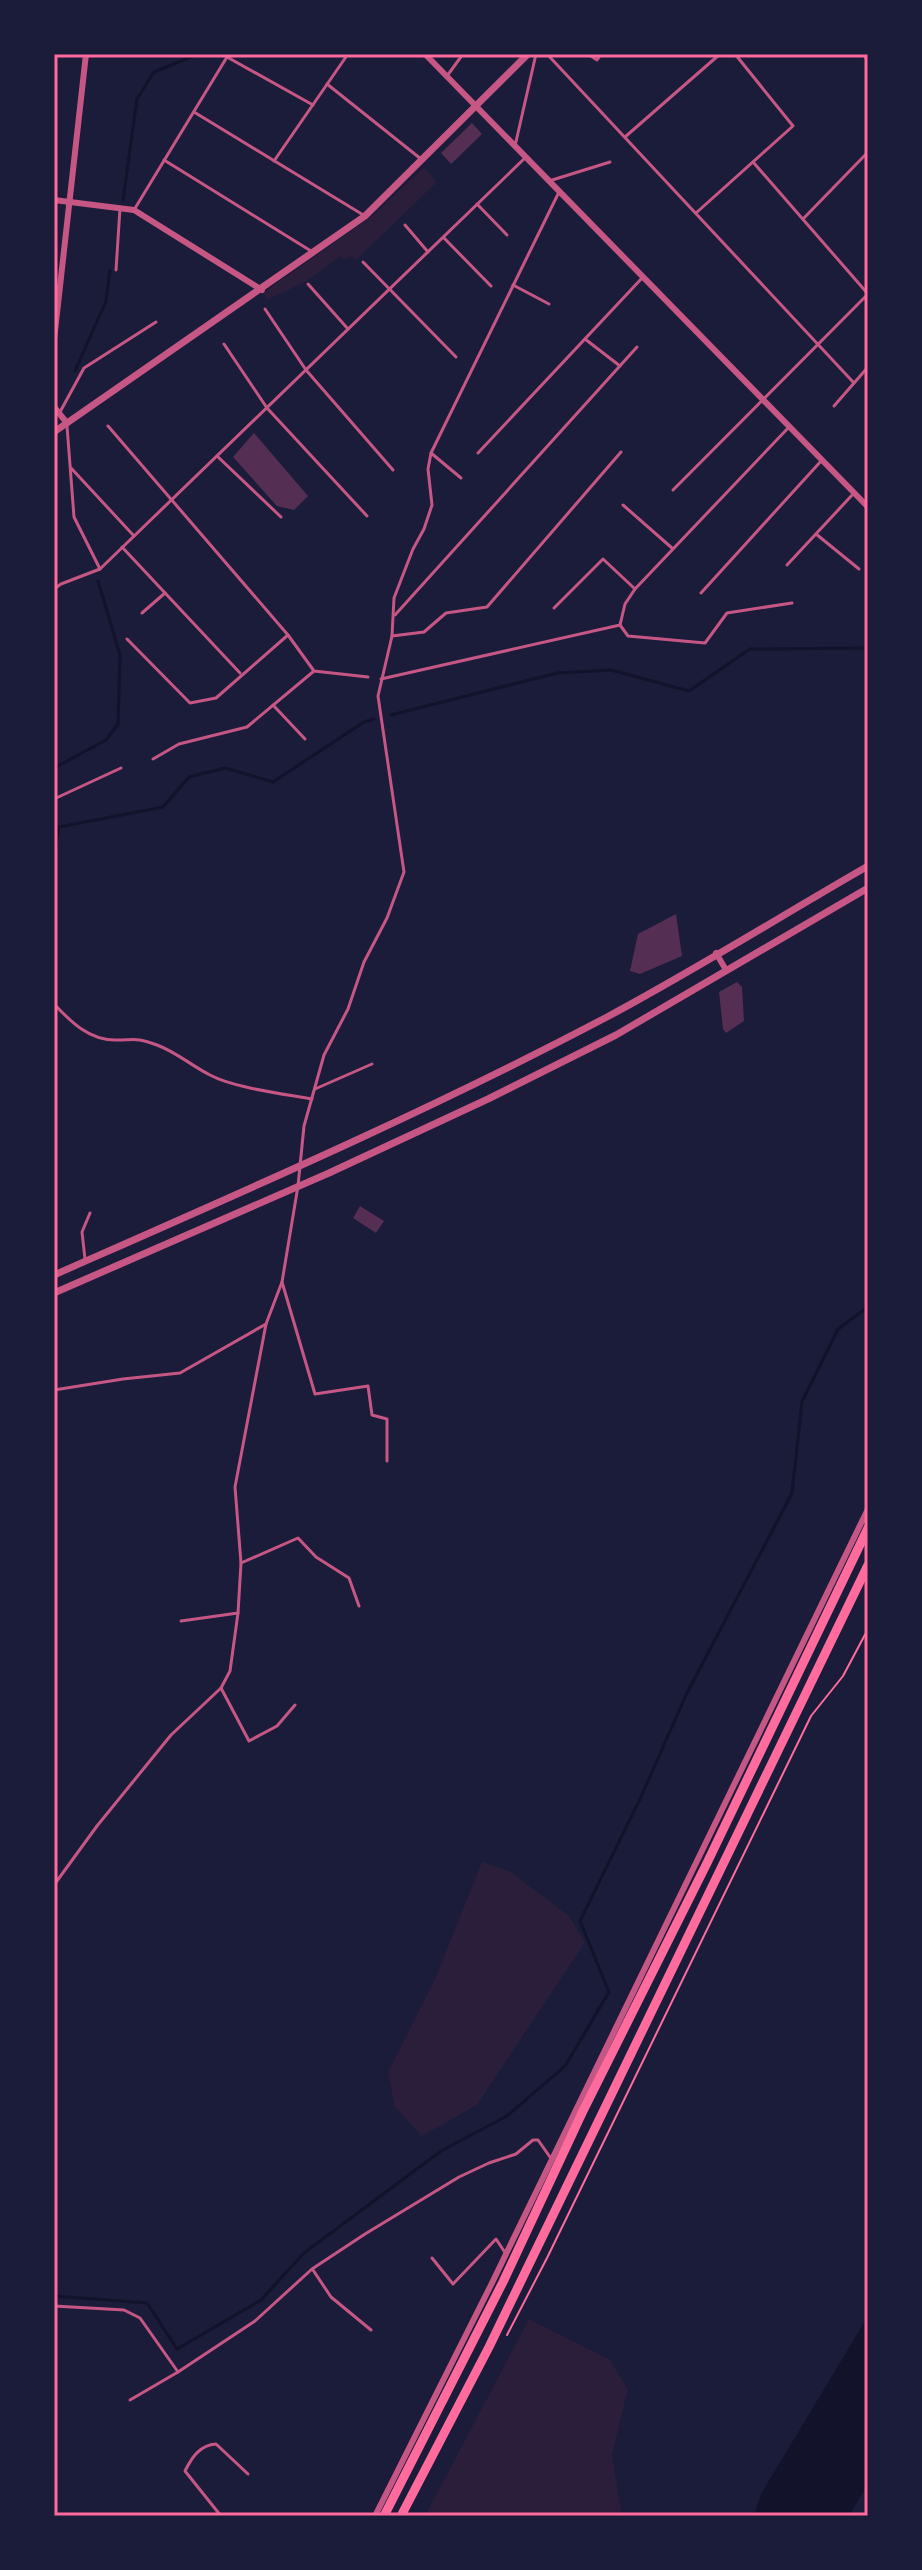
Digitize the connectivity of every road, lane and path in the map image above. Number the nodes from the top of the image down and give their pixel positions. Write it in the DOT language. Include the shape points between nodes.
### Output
graph roads {
  1 [pos="86,54"];
  2 [pos="348,54"];
  3 [pos="425,54"];
  4 [pos="463,54"];
  5 [pos="528,54"];
  6 [pos="536,54"];
  7 [pos="547,54"];
  8 [pos="588,54"];
  9 [pos="601,54"];
  10 [pos="720,54"];
  11 [pos="735,54"];
  12 [pos="226,56"];
  13 [pos="447,76"];
  14 [pos="327,84"];
  15 [pos="475,104"];
  16 [pos="313,105"];
  17 [pos="194,112"];
  18 [pos="625,137"];
  19 [pos="515,146"];
  20 [pos="868,152"];
  21 [pos="526,157"];
  22 [pos="164,160"];
  23 [pos="274,161"];
  24 [pos="424,161"];
  25 [pos="610,162"];
  26 [pos="753,162"];
  27 [pos="549,181"];
  28 [pos="559,191"];
  29 [pos="54,200"];
  30 [pos="70,201"];
  31 [pos="477,204"];
  32 [pos="120,208"];
  33 [pos="134,210"];
  34 [pos="696,213"];
  35 [pos="365,216"];
  36 [pos="803,219"];
  37 [pos="405,225"];
  38 [pos="507,235"];
  39 [pos="443,237"];
  40 [pos="428,252"];
  41 [pos="315,253"];
  42 [pos="363,262"];
  43 [pos="116,270"];
  44 [pos="643,277"];
  45 [pos="308,284"];
  46 [pos="513,285"];
  47 [pos="491,286"];
  48 [pos="389,289"];
  49 [pos="262,290"];
  50 [pos="868,294"];
  51 [pos="549,304"];
  52 [pos="265,309"];
  53 [pos="156,322"];
  54 [pos="348,329"];
  55 [pos="585,339"];
  56 [pos="54,340"];
  57 [pos="817,343"];
  58 [pos="224,344"];
  59 [pos="637,347"];
  60 [pos="456,357"];
  61 [pos="620,366"];
  62 [pos="868,367"];
  63 [pos="306,370"];
  64 [pos="854,383"];
  65 [pos="762,398"];
  66 [pos="834,406"];
  67 [pos="54,407"];
  68 [pos="267,408"];
  69 [pos="59,413"];
  70 [pos="67,423"];
  71 [pos="108,426"];
  72 [pos="790,426"];
  73 [pos="54,432"];
  74 [pos="621,452"];
  75 [pos="431,453"];
  76 [pos="478,453"];
  77 [pos="217,456"];
  78 [pos="822,460"];
  79 [pos="71,468"];
  80 [pos="393,470"];
  81 [pos="461,478"];
  82 [pos="673,490"];
  83 [pos="854,493"];
  84 [pos="171,501"];
  85 [pos="623,505"];
  86 [pos="868,507"];
  87 [pos="367,516"];
  88 [pos="281,517"];
  89 [pos="816,534"];
  90 [pos="134,536"];
  91 [pos="122,547"];
  92 [pos="672,548"];
  93 [pos="787,565"];
  94 [pos="100,569"];
  95 [pos="859,569"];
  96 [pos="54,589"];
  97 [pos="635,589"];
  98 [pos="165,593"];
  99 [pos="701,593"];
  100 [pos="792,603"];
  101 [pos="554,608"];
  102 [pos="142,613"];
  103 [pos="395,615"];
  104 [pos="620,625"];
  105 [pos="288,635"];
  106 [pos="392,636"];
  107 [pos="127,639"];
  108 [pos="314,671"];
  109 [pos="241,674"];
  110 [pos="368,677"];
  111 [pos="380,679"];
  112 [pos="273,705"];
  113 [pos="305,739"];
  114 [pos="153,759"];
  115 [pos="121,768"];
  116 [pos="54,799"];
  117 [pos="868,866"];
  118 [pos="868,888"];
  119 [pos="716,953"];
  120 [pos="726,970"];
  121 [pos="54,1004"];
  122 [pos="372,1064"];
  123 [pos="315,1089"];
  124 [pos="312,1099"];
  125 [pos="299,1167"];
  126 [pos="298,1186"];
  127 [pos="90,1213"];
  128 [pos="86,1261"];
  129 [pos="54,1275"];
  130 [pos="282,1282"];
  131 [pos="54,1293"];
  132 [pos="266,1324"];
  133 [pos="54,1390"];
  134 [pos="387,1461"];
  135 [pos="868,1509"];
  136 [pos="868,1528"];
  137 [pos="241,1563"];
  138 [pos="868,1565"];
  139 [pos="359,1606"];
  140 [pos="238,1613"];
  141 [pos="181,1621"];
  142 [pos="868,1629"];
  143 [pos="221,1688"];
  144 [pos="295,1705"];
  145 [pos="54,1885"];
  146 [pos="552,2159"];
  147 [pos="506,2254"];
  148 [pos="432,2258"];
  149 [pos="312,2269"];
  150 [pos="54,2306"];
  151 [pos="371,2330"];
  152 [pos="508,2333"];
  153 [pos="178,2372"];
  154 [pos="130,2400"];
  155 [pos="248,2474"];
  156 [pos="221,2516"];
  157 [pos="375,2516"];
  158 [pos="384,2516"];
  159 [pos="401,2516"];
  1 -- 30 [label="street"];
  2 -- 14 [label="lane"];
  3 -- 13 [label="street"];
  4 -- 13 [label="lane"];
  5 -- 15 [label="street"];
  6 -- 19 [label="lane"];
  7 -- 18 [label="lane"];
  8 -- 9 [label="lane" via="597,60"];
  10 -- 18 [label="lane"];
  11 -- 26 [label="lane" via="793,126"];
  12 -- 16 [label="lane"];
  12 -- 17 [label="lane"];
  13 -- 15 [label="street"];
  14 -- 16 [label="lane"];
  14 -- 24 [label="lane"];
  15 -- 19 [label="street"];
  15 -- 24 [label="street"];
  16 -- 23 [label="lane"];
  17 -- 22 [label="lane"];
  17 -- 23 [label="lane"];
  18 -- 34 [label="lane"];
  19 -- 21 [label="street"];
  20 -- 36 [label="lane"];
  21 -- 27 [label="street"];
  21 -- 31 [label="lane"];
  22 -- 33 [label="lane"];
  22 -- 41 [label="lane"];
  23 -- 35 [label="lane"];
  24 -- 35 [label="street"];
  25 -- 27 [label="lane"];
  26 -- 34 [label="lane"];
  26 -- 36 [label="lane"];
  27 -- 28 [label="street"];
  28 -- 44 [label="street"];
  28 -- 46 [label="lane"];
  29 -- 30 [label="street"];
  30 -- 32 [label="street"];
  30 -- 56 [label="street"];
  31 -- 38 [label="lane"];
  31 -- 39 [label="lane"];
  32 -- 33 [label="street"];
  32 -- 43 [label="lane"];
  33 -- 49 [label="street"];
  34 -- 57 [label="lane"];
  35 -- 41 [label="street"];
  36 -- 50 [label="lane"];
  37 -- 40 [label="lane"];
  39 -- 40 [label="lane"];
  39 -- 47 [label="lane"];
  40 -- 48 [label="lane"];
  41 -- 49 [label="street"];
  42 -- 48 [label="lane"];
  44 -- 55 [label="lane"];
  44 -- 65 [label="street"];
  45 -- 54 [label="lane"];
  46 -- 51 [label="lane"];
  46 -- 75 [label="lane"];
  48 -- 54 [label="lane"];
  48 -- 60 [label="lane"];
  49 -- 70 [label="street"];
  50 -- 57 [label="lane"];
  52 -- 63 [label="lane"];
  53 -- 69 [label="lane" via="84,368"];
  54 -- 63 [label="lane"];
  55 -- 61 [label="lane"];
  55 -- 76 [label="lane"];
  57 -- 64 [label="lane"];
  57 -- 65 [label="lane"];
  58 -- 68 [label="lane"];
  59 -- 61 [label="lane"];
  61 -- 103 [label="lane"];
  62 -- 64 [label="lane"];
  63 -- 68 [label="lane"];
  63 -- 80 [label="lane"];
  64 -- 66 [label="lane"];
  65 -- 72 [label="street"];
  65 -- 82 [label="lane"];
  67 -- 69 [label="street"];
  68 -- 77 [label="lane"];
  68 -- 87 [label="lane"];
  69 -- 70 [label="street"];
  70 -- 73 [label="street"];
  70 -- 79 [label="lane"];
  71 -- 84 [label="lane"];
  72 -- 78 [label="street"];
  72 -- 92 [label="lane"];
  74 -- 106 [label="lane" via="487,607 446,613 424,632"];
  75 -- 81 [label="lane"];
  75 -- 103 [label="lane" via="432,505 394,598"];
  77 -- 84 [label="lane"];
  77 -- 88 [label="lane"];
  78 -- 83 [label="street"];
  78 -- 99 [label="lane"];
  79 -- 90 [label="lane"];
  79 -- 94 [label="lane" via="74,517"];
  83 -- 86 [label="street"];
  83 -- 89 [label="lane"];
  84 -- 90 [label="lane"];
  84 -- 105 [label="lane"];
  85 -- 92 [label="lane"];
  89 -- 93 [label="lane"];
  89 -- 95 [label="lane"];
  90 -- 91 [label="lane"];
  91 -- 94 [label="lane"];
  91 -- 98 [label="lane"];
  92 -- 97 [label="lane"];
  94 -- 96 [label="lane"];
  97 -- 101 [label="lane" via="603,559"];
  97 -- 104 [label="lane"];
  98 -- 102 [label="lane"];
  98 -- 109 [label="lane"];
  100 -- 104 [label="lane" via="727,613 705,643 628,636"];
  103 -- 106 [label="lane"];
  104 -- 111 [label="lane"];
  105 -- 108 [label="lane"];
  105 -- 109 [label="lane"];
  106 -- 111 [label="lane"];
  107 -- 109 [label="lane" via="190,703 216,698"];
  108 -- 110 [label="lane"];
  108 -- 112 [label="lane"];
  111 -- 123 [label="lane" via="378,696 404,872 324,1055"];
  112 -- 113 [label="lane"];
  112 -- 114 [label="lane" via="247,727 179,744"];
  115 -- 116 [label="lane"];
  117 -- 119 [label="street"];
  118 -- 120 [label="street"];
  119 -- 120 [label="street"];
  119 -- 125 [label="street" via="609,1016"];
  120 -- 126 [label="street" via="606,1040"];
  121 -- 124 [label="lane" via="78,1028 99,1039 141,1039 213,1077"];
  122 -- 123 [label="lane"];
  123 -- 124 [label="lane"];
  124 -- 125 [label="lane"];
  125 -- 126 [label="lane"];
  125 -- 128 [label="street"];
  126 -- 130 [label="lane"];
  126 -- 131 [label="street"];
  127 -- 128 [label="lane" via="82,1232"];
  128 -- 129 [label="street"];
  130 -- 132 [label="lane"];
  130 -- 134 [label="lane" via="315,1394 368,1386 372,1415 387,1419"];
  132 -- 133 [label="lane" via="180,1373"];
  132 -- 137 [label="lane" via="235,1487"];
  135 -- 146 [label="street"];
  136 -- 158 [label="highway"];
  137 -- 139 [label="lane" via="298,1538 349,1578"];
  137 -- 140 [label="lane"];
  138 -- 159 [label="highway" via="503,2319"];
  140 -- 141 [label="lane"];
  140 -- 143 [label="lane" via="230,1671"];
  142 -- 152 [label="path" via="843,1676 811,1716"];
  143 -- 144 [label="lane" via="249,1741 277,1726"];
  143 -- 145 [label="lane" via="171,1735"];
  146 -- 147 [label="street"];
  146 -- 149 [label="lane" via="533,2140 516,2154 459,2177"];
  147 -- 148 [label="lane" via="496,2239 453,2284"];
  147 -- 157 [label="street"];
  149 -- 151 [label="lane" via="331,2297"];
  149 -- 153 [label="lane" via="255,2321"];
  150 -- 153 [label="lane" via="124,2310 140,2318"];
  153 -- 154 [label="lane"];
  155 -- 156 [label="lane" via="216,2444 192,2457 185,2471"];
}
